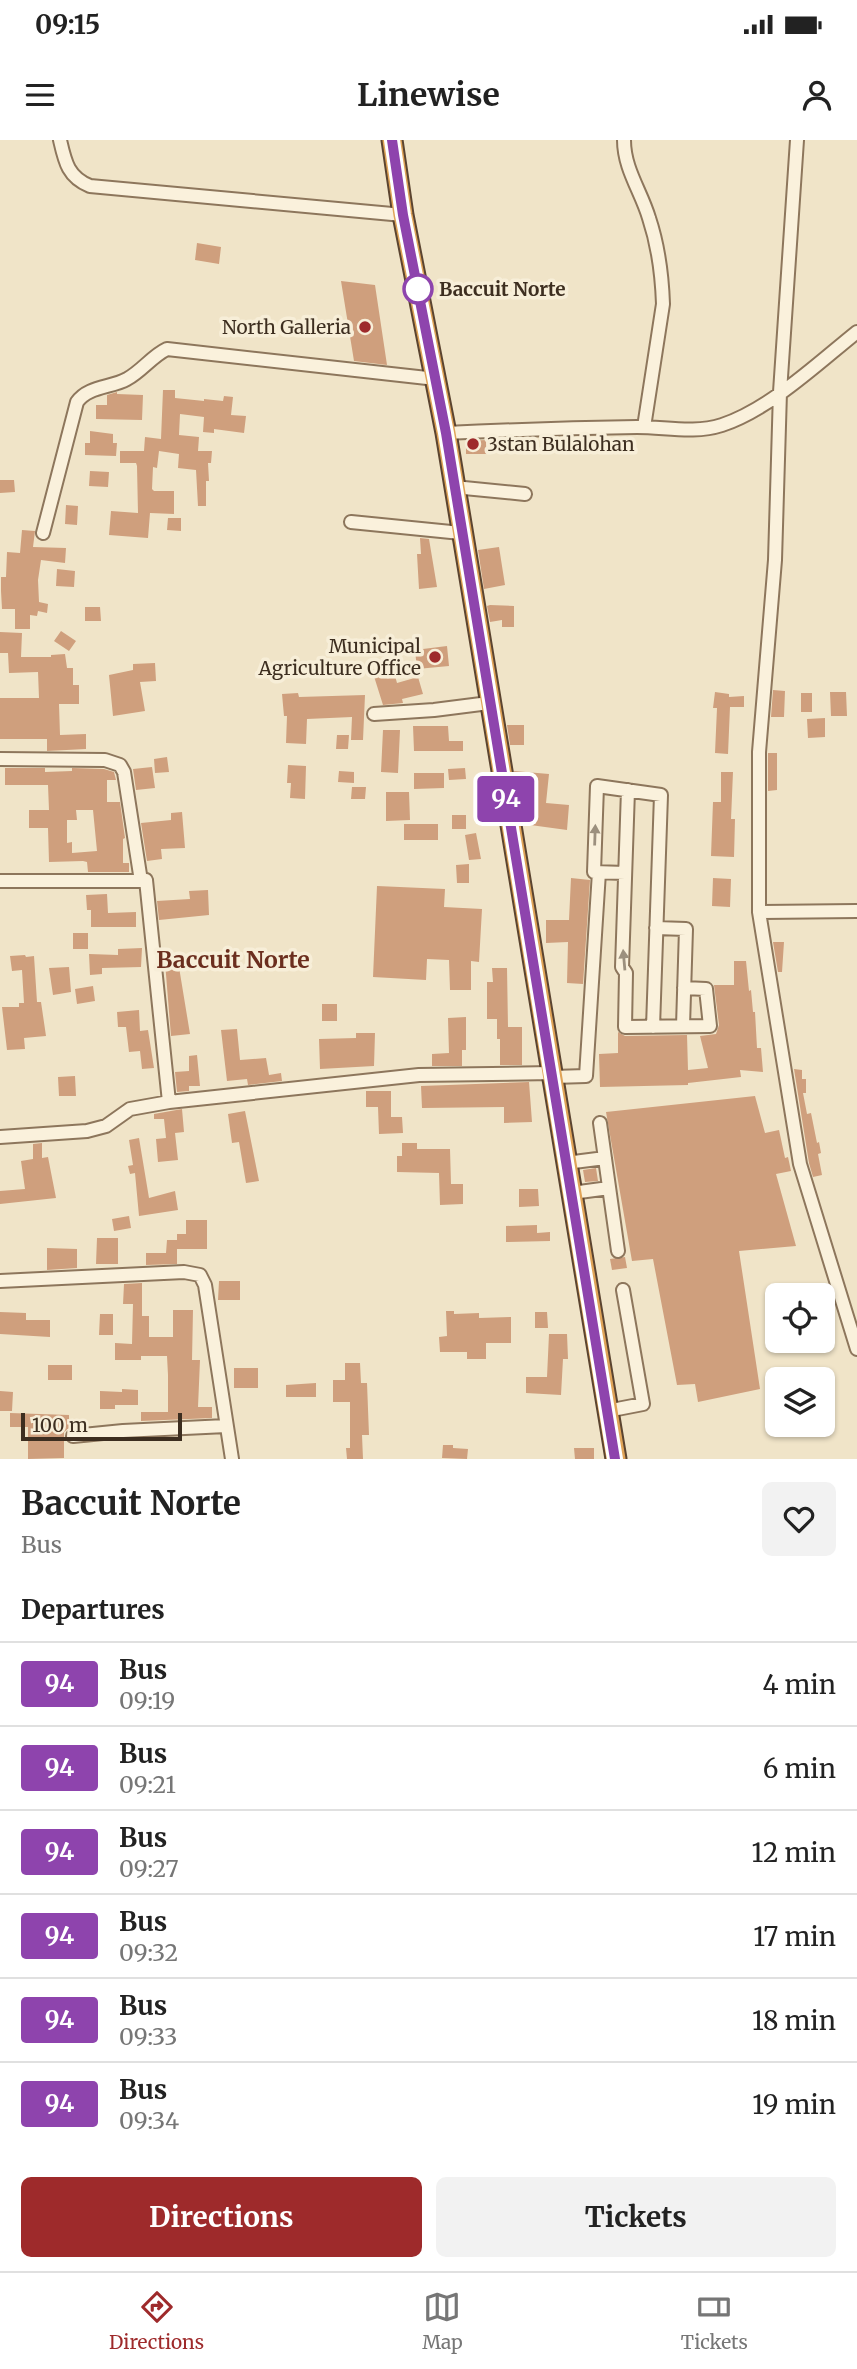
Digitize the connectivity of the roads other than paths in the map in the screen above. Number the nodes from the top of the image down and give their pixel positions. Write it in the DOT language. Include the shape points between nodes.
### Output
graph roads {
  1 [pos="60,140"];
  2 [pos="392,140"];
  3 [pos="624,140"];
  4 [pos="797,140"];
  5 [pos="403,215"];
  6 [pos="857,332"];
  7 [pos="436,379"];
  8 [pos="780,393"];
  9 [pos="644,427"];
  10 [pos="446,433"];
  11 [pos="454,487"];
  12 [pos="525,494"];
  13 [pos="351,523"];
  14 [pos="43,533"];
  15 [pos="461,533"];
  16 [pos="489,703"];
  17 [pos="374,714"];
  18 [pos="0,759"];
  19 [pos="628,790"];
  20 [pos="599,872"];
  21 [pos="625,873"];
  22 [pos="0,881"];
  23 [pos="141,881"];
  24 [pos="857,911"];
  25 [pos="759,912"];
  26 [pos="656,928"];
  27 [pos="684,988"];
  28 [pos="683,1026"];
  29 [pos="653,1027"];
  30 [pos="552,1075"];
  31 [pos="169,1102"];
  32 [pos="600,1123"];
  33 [pos="0,1137"];
  34 [pos="605,1158"];
  35 [pos="566,1163"];
  36 [pos="609,1188"];
  37 [pos="572,1193"];
  38 [pos="618,1251"];
  39 [pos="0,1281"];
  40 [pos="623,1290"];
  41 [pos="857,1349"];
  42 [pos="607,1411"];
  43 [pos="226,1426"];
  44 [pos="73,1436"];
  45 [pos="232,1459"];
  46 [pos="615,1459"];
  1 -- 5 [label="street" via="69,172 90,186"];
  2 -- 5 [label="highway"];
  3 -- 9 [label="street" via="629,170 649,218 663,288"];
  4 -- 8 [label="street"];
  5 -- 7 [label="highway"];
  6 -- 8 [label="street"];
  7 -- 10 [label="highway"];
  7 -- 14 [label="street" via="167,349 130,378 99,388 77,402"];
  8 -- 9 [label="street" via="745,415 711,428"];
  8 -- 25 [label="street" via="775,560 759,752"];
  9 -- 10 [label="street"];
  10 -- 11 [label="highway"];
  11 -- 12 [label="street"];
  11 -- 15 [label="highway"];
  13 -- 15 [label="street"];
  15 -- 16 [label="highway"];
  16 -- 17 [label="street"];
  16 -- 30 [label="highway"];
  18 -- 23 [label="street" via="97,759 120,765"];
  20 -- 19 [label="street, one-way" via="594,872 597,786"];
  19 -- 21 [label="street"];
  19 -- 26 [label="street" via="661,795"];
  20 -- 21 [label="street"];
  20 -- 30 [label="street" via="586,1076"];
  29 -- 21 [label="street, one-way" via="625,1027"];
  22 -- 23 [label="street"];
  23 -- 31 [label="street" via="146,880"];
  24 -- 25 [label="street"];
  25 -- 41 [label="street" via="800,1164"];
  26 -- 27 [label="street" via="687,929"];
  26 -- 29 [label="street"];
  27 -- 28 [label="street"];
  27 -- 28 [label="street" via="706,989 710,1026"];
  28 -- 29 [label="street"];
  30 -- 31 [label="street" via="419,1075"];
  30 -- 35 [label="highway"];
  31 -- 33 [label="street" via="130,1109 106,1126 87,1131"];
  32 -- 34 [label="street"];
  34 -- 35 [label="street"];
  34 -- 36 [label="street"];
  35 -- 37 [label="highway"];
  36 -- 37 [label="street"];
  36 -- 38 [label="street"];
  37 -- 42 [label="highway"];
  39 -- 43 [label="street" via="200,1275"];
  40 -- 42 [label="street" via="643,1404"];
  42 -- 46 [label="highway"];
  43 -- 44 [label="street"];
  43 -- 45 [label="street"];
}
